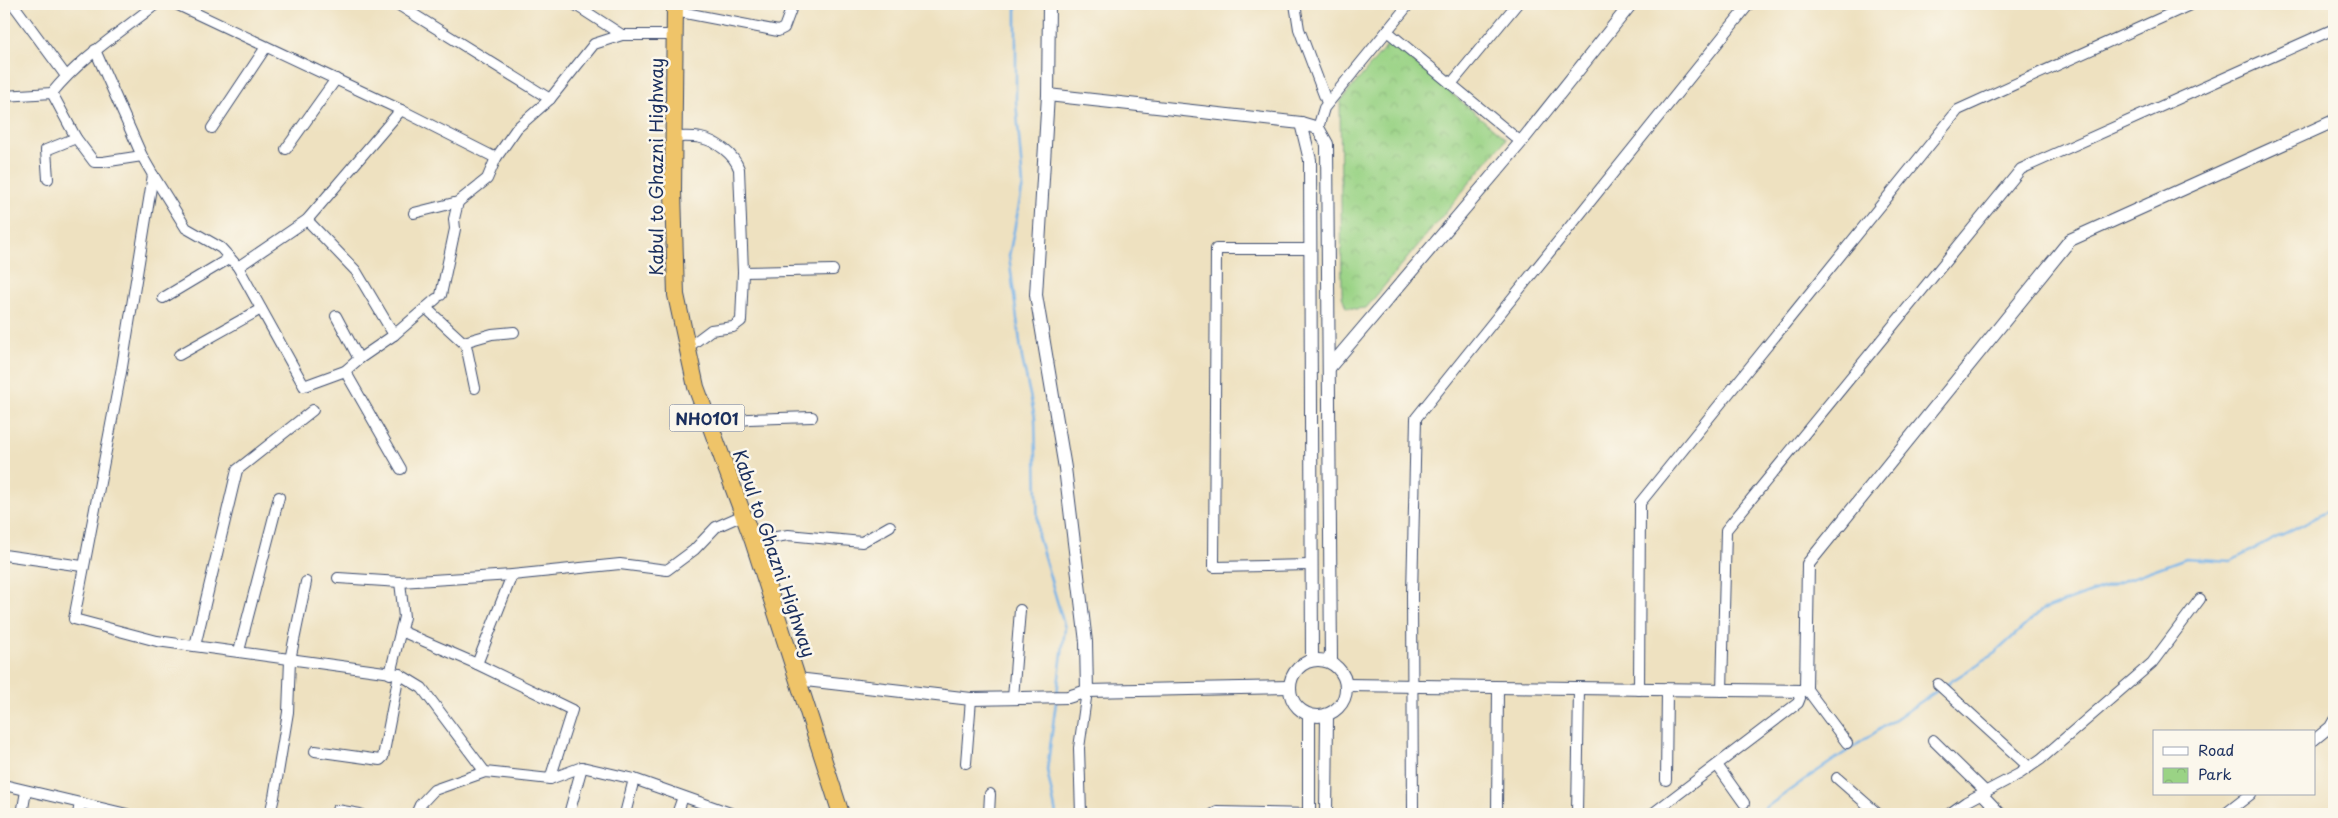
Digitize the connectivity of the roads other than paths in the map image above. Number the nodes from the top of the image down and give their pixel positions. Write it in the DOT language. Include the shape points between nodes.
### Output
graph roads {
  1 [pos="13,4"];
  2 [pos="156,4"];
  3 [pos="176,4"];
  4 [pos="396,4"];
  5 [pos="574,4"];
  6 [pos="793,4"];
  7 [pos="1050,4"];
  8 [pos="1295,4"];
  9 [pos="1409,4"];
  10 [pos="1517,4"];
  11 [pos="1631,4"];
  12 [pos="2192,4"];
  13 [pos="1743,6"];
  14 [pos="675,7"];
  15 [pos="2334,29"];
  16 [pos="1387,30"];
  17 [pos="622,35"];
  18 [pos="674,35"];
  19 [pos="266,46"];
  20 [pos="95,50"];
  21 [pos="66,76"];
  22 [pos="336,79"];
  23 [pos="1451,84"];
  24 [pos="52,93"];
  25 [pos="1048,95"];
  26 [pos="4,96"];
  27 [pos="550,100"];
  28 [pos="1327,104"];
  29 [pos="402,110"];
  30 [pos="2334,121"];
  31 [pos="1301,123"];
  32 [pos="212,128"];
  33 [pos="1318,128"];
  34 [pos="673,137"];
  35 [pos="76,138"];
  36 [pos="1521,142"];
  37 [pos="286,149"];
  38 [pos="142,156"];
  39 [pos="496,158"];
  40 [pos="153,175"];
  41 [pos="48,179"];
  42 [pos="458,202"];
  43 [pos="414,213"];
  44 [pos="307,220"];
  45 [pos="1310,249"];
  46 [pos="230,258"];
  47 [pos="238,267"];
  48 [pos="833,270"];
  49 [pos="743,272"];
  50 [pos="163,298"];
  51 [pos="426,308"];
  52 [pos="261,309"];
  53 [pos="336,316"];
  54 [pos="514,332"];
  55 [pos="394,335"];
  56 [pos="464,342"];
  57 [pos="687,348"];
  58 [pos="179,354"];
  59 [pos="359,359"];
  60 [pos="1328,368"];
  61 [pos="344,372"];
  62 [pos="475,388"];
  63 [pos="313,410"];
  64 [pos="812,417"];
  65 [pos="710,425"];
  66 [pos="401,469"];
  67 [pos="279,497"];
  68 [pos="743,515"];
  69 [pos="890,526"];
  70 [pos="753,541"];
  71 [pos="4,555"];
  72 [pos="1310,565"];
  73 [pos="82,566"];
  74 [pos="512,574"];
  75 [pos="338,578"];
  76 [pos="306,582"];
  77 [pos="400,582"];
  78 [pos="2200,599"];
  79 [pos="1020,610"];
  80 [pos="401,631"];
  81 [pos="195,646"];
  82 [pos="239,651"];
  83 [pos="290,660"];
  84 [pos="1312,660"];
  85 [pos="1331,662"];
  86 [pos="477,664"];
  87 [pos="394,674"];
  88 [pos="797,679"];
  89 [pos="1938,684"];
  90 [pos="1346,685"];
  91 [pos="1413,686"];
  92 [pos="1289,688"];
  93 [pos="1498,688"];
  94 [pos="1579,689"];
  95 [pos="1639,690"];
  96 [pos="1667,690"];
  97 [pos="1801,690"];
  98 [pos="1088,691"];
  99 [pos="1722,691"];
  100 [pos="1017,698"];
  101 [pos="971,699"];
  102 [pos="1327,714"];
  103 [pos="1309,715"];
  104 [pos="2334,720"];
  105 [pos="2316,738"];
  106 [pos="1934,740"];
  107 [pos="1848,743"];
  108 [pos="315,751"];
  109 [pos="966,762"];
  110 [pos="1717,765"];
  111 [pos="582,767"];
  112 [pos="2029,767"];
  113 [pos="485,772"];
  114 [pos="1837,778"];
  115 [pos="550,779"];
  116 [pos="634,779"];
  117 [pos="1666,780"];
  118 [pos="4,785"];
  119 [pos="26,790"];
  120 [pos="1984,792"];
  121 [pos="990,794"];
  122 [pos="2248,796"];
  123 [pos="683,797"];
  124 [pos="80,803"];
  125 [pos="1744,803"];
  126 [pos="337,810"];
  127 [pos="22,814"];
  128 [pos="78,814"];
  129 [pos="127,814"];
  130 [pos="270,814"];
  131 [pos="360,814"];
  132 [pos="416,814"];
  133 [pos="569,814"];
  134 [pos="625,814"];
  135 [pos="677,814"];
  136 [pos="728,814"];
  137 [pos="841,814"];
  138 [pos="989,814"];
  139 [pos="1081,814"];
  140 [pos="1213,814"];
  141 [pos="1309,814"];
  142 [pos="1326,814"];
  143 [pos="1413,814"];
  144 [pos="1497,814"];
  145 [pos="1578,814"];
  146 [pos="1652,814"];
  147 [pos="1878,814"];
  148 [pos="1950,814"];
  149 [pos="2001,814"];
  150 [pos="2225,814"];
  1 -- 21 [label="street"];
  2 -- 20 [label="street"];
  3 -- 19 [label="street"];
  4 -- 27 [label="street"];
  5 -- 17 [label="street"];
  6 -- 14 [label="street" via="784,28 778,31"];
  7 -- 25 [label="street"];
  8 -- 28 [label="street" via="1299,28"];
  9 -- 16 [label="street"];
  10 -- 23 [label="street"];
  11 -- 36 [label="street"];
  12 -- 95 [label="street" via="1958,110 1783,326 1640,504"];
  13 -- 91 [label="street" via="1416,418"];
  14 -- 18 [label="highway, Kabul to Ghazni Highway / NH0101"];
  15 -- 99 [label="street" via="2021,169 1726,530"];
  16 -- 23 [label="street"];
  16 -- 28 [label="street"];
  17 -- 18 [label="street"];
  17 -- 27 [label="street" via="594,44"];
  18 -- 34 [label="highway, Kabul to Ghazni Highway / NH0101"];
  19 -- 22 [label="street"];
  19 -- 32 [label="street"];
  20 -- 21 [label="street"];
  20 -- 38 [label="street"];
  21 -- 24 [label="street"];
  22 -- 29 [label="street"];
  22 -- 37 [label="street"];
  23 -- 36 [label="street"];
  24 -- 26 [label="street"];
  24 -- 35 [label="street"];
  25 -- 31 [label="street"];
  25 -- 98 [label="street" via="1036,296 1066,468 1086,642"];
  27 -- 39 [label="street" via="517,128"];
  28 -- 33 [label="street"];
  29 -- 39 [label="street"];
  29 -- 44 [label="street"];
  30 -- 97 [label="street" via="2070,240 1808,564"];
  31 -- 33 [label="street"];
  31 -- 45 [label="street" via="1310,160"];
  33 -- 60 [label="street" via="1327,144"];
  34 -- 49 [label="street" via="701,138 720,146 737,163"];
  34 -- 57 [label="highway, Kabul to Ghazni Highway / NH0101" via="676,295"];
  35 -- 38 [label="street" via="94,162"];
  35 -- 41 [label="street" via="46,150"];
  36 -- 60 [label="street"];
  38 -- 40 [label="street"];
  39 -- 42 [label="street" via="487,179"];
  40 -- 46 [label="street" via="186,228 221,248"];
  40 -- 73 [label="street" via="122,367"];
  42 -- 43 [label="street"];
  42 -- 51 [label="street" via="455,229 438,297"];
  44 -- 47 [label="street"];
  44 -- 55 [label="street" via="356,271"];
  45 -- 72 [label="street"];
  45 -- 72 [label="street" via="1216,249 1214,567"];
  46 -- 47 [label="street"];
  46 -- 50 [label="street"];
  47 -- 52 [label="street"];
  48 -- 49 [label="street"];
  49 -- 57 [label="street" via="742,321 711,330"];
  51 -- 55 [label="street"];
  51 -- 56 [label="street"];
  52 -- 58 [label="street"];
  52 -- 61 [label="street" via="304,386"];
  53 -- 59 [label="street"];
  54 -- 56 [label="street"];
  55 -- 59 [label="street"];
  56 -- 62 [label="street"];
  57 -- 65 [label="highway, Kabul to Ghazni Highway / NH0101" via="696,387"];
  59 -- 61 [label="street"];
  60 -- 85 [label="street"];
  61 -- 66 [label="street"];
  63 -- 81 [label="street" via="237,470"];
  64 -- 65 [label="street" via="749,419"];
  65 -- 68 [label="highway, Kabul to Ghazni Highway / NH0101"];
  67 -- 82 [label="street"];
  68 -- 70 [label="highway, Kabul to Ghazni Highway / NH0101"];
  68 -- 74 [label="street" via="716,526 694,550 667,570 620,564"];
  69 -- 70 [label="street" via="862,542 788,534"];
  70 -- 88 [label="highway, Kabul to Ghazni Highway / NH0101"];
  71 -- 73 [label="street"];
  72 -- 84 [label="street"];
  73 -- 81 [label="street" via="74,619 157,641"];
  74 -- 77 [label="street"];
  74 -- 86 [label="street"];
  75 -- 77 [label="street"];
  76 -- 83 [label="street"];
  77 -- 80 [label="street" via="404,617"];
  78 -- 112 [label="street" via="2152,662"];
  79 -- 100 [label="street"];
  80 -- 86 [label="street"];
  80 -- 87 [label="street"];
  81 -- 82 [label="street"];
  82 -- 83 [label="street"];
  83 -- 87 [label="street"];
  83 -- 130 [label="street" via="288,712"];
  84 -- 85 [label="street"];
  84 -- 92 [label="street" via="1296,669"];
  85 -- 90 [label="street" via="1338,668"];
  86 -- 115 [label="street" via="572,710"];
  87 -- 108 [label="street" via="380,760"];
  87 -- 113 [label="street" via="422,688"];
  88 -- 101 [label="street"];
  88 -- 137 [label="highway, Kabul to Ghazni Highway / NH0101"];
  89 -- 112 [label="street"];
  90 -- 91 [label="street"];
  90 -- 102 [label="street" via="1341,704"];
  91 -- 93 [label="street"];
  91 -- 143 [label="street"];
  92 -- 98 [label="street"];
  92 -- 103 [label="street" via="1295,704"];
  93 -- 94 [label="street"];
  93 -- 144 [label="street"];
  94 -- 95 [label="street"];
  94 -- 145 [label="street"];
  95 -- 96 [label="street"];
  96 -- 99 [label="street"];
  96 -- 117 [label="street"];
  97 -- 99 [label="street"];
  97 -- 107 [label="street"];
  97 -- 110 [label="street" via="1798,703"];
  98 -- 100 [label="street" via="1068,697"];
  98 -- 139 [label="street" via="1079,748"];
  100 -- 101 [label="street"];
  101 -- 109 [label="street"];
  102 -- 103 [label="street"];
  102 -- 142 [label="street"];
  103 -- 141 [label="street"];
  104 -- 105 [label="street"];
  106 -- 120 [label="street"];
  110 -- 125 [label="street"];
  110 -- 146 [label="street"];
  111 -- 115 [label="street"];
  111 -- 116 [label="street"];
  111 -- 133 [label="street"];
  112 -- 120 [label="street"];
  113 -- 115 [label="street"];
  113 -- 132 [label="street" via="434,790"];
  114 -- 147 [label="street"];
  116 -- 123 [label="street"];
  116 -- 134 [label="street"];
  118 -- 119 [label="street"];
  119 -- 124 [label="street"];
  119 -- 127 [label="street"];
  120 -- 148 [label="street"];
  120 -- 149 [label="street"];
  121 -- 138 [label="street"];
  122 -- 150 [label="street"];
  123 -- 135 [label="street"];
  123 -- 136 [label="street"];
  124 -- 128 [label="street"];
  124 -- 129 [label="street"];
  126 -- 131 [label="street"];
  140 -- 141 [label="street"];
}
